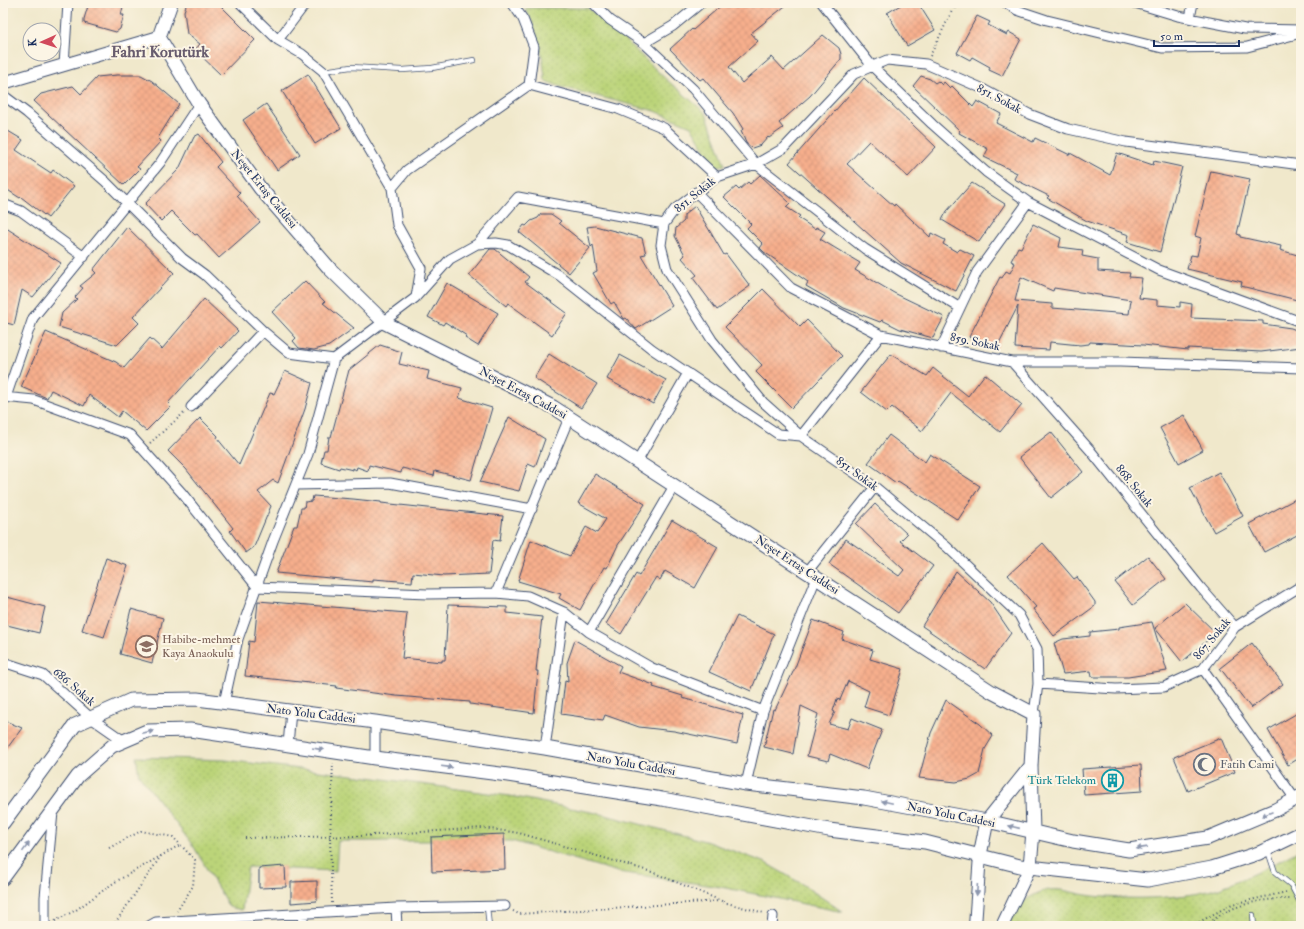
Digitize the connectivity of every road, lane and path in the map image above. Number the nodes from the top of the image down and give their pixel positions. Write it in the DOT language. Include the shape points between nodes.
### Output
graph roads {
  1 [pos="68,3"];
  2 [pos="171,3"];
  3 [pos="240,3"];
  4 [pos="306,3"];
  5 [pos="512,3"];
  6 [pos="593,3"];
  7 [pos="701,3"];
  8 [pos="822,3"];
  9 [pos="955,3"];
  10 [pos="1006,3"];
  11 [pos="1135,3"];
  12 [pos="1193,3"];
  13 [pos="1190,18"];
  14 [pos="1301,32"];
  15 [pos="159,37"];
  16 [pos="278,40"];
  17 [pos="644,43"];
  18 [pos="474,60"];
  19 [pos="926,64"];
  20 [pos="64,65"];
  21 [pos="872,66"];
  22 [pos="323,71"];
  23 [pos="3,83"];
  24 [pos="529,86"];
  25 [pos="3,95"];
  26 [pos="199,104"];
  27 [pos="756,164"];
  28 [pos="1301,165"];
  29 [pos="717,177"];
  30 [pos="392,188"];
  31 [pos="696,192"];
  32 [pos="1028,202"];
  33 [pos="3,204"];
  34 [pos="127,204"];
  35 [pos="664,224"];
  36 [pos="477,244"];
  37 [pos="84,257"];
  38 [pos="415,298"];
  39 [pos="960,308"];
  40 [pos="1301,322"];
  41 [pos="384,323"];
  42 [pos="263,331"];
  43 [pos="881,335"];
  44 [pos="941,348"];
  45 [pos="334,359"];
  46 [pos="1012,362"];
  47 [pos="1300,370"];
  48 [pos="688,373"];
  49 [pos="4,397"];
  50 [pos="191,407"];
  51 [pos="570,418"];
  52 [pos="801,436"];
  53 [pos="143,449"];
  54 [pos="637,462"];
  55 [pos="296,485"];
  56 [pos="674,486"];
  57 [pos="875,487"];
  58 [pos="532,509"];
  59 [pos="812,575"];
  60 [pos="1301,586"];
  61 [pos="257,587"];
  62 [pos="496,593"];
  63 [pos="564,612"];
  64 [pos="1235,627"];
  65 [pos="589,632"];
  66 [pos="3,662"];
  67 [pos="1203,669"];
  68 [pos="1038,684"];
  69 [pos="224,703"];
  70 [pos="291,711"];
  71 [pos="763,711"];
  72 [pos="1034,714"];
  73 [pos="91,718"];
  74 [pos="375,722"];
  75 [pos="124,741"];
  76 [pos="288,745"];
  77 [pos="545,748"];
  78 [pos="333,752"];
  79 [pos="375,758"];
  80 [pos="1031,766"];
  81 [pos="746,784"];
  82 [pos="1298,797"];
  83 [pos="53,810"];
  84 [pos="5,817"];
  85 [pos="987,821"];
  86 [pos="1033,832"];
  87 [pos="1301,833"];
  88 [pos="330,837"];
  89 [pos="245,838"];
  90 [pos="180,845"];
  91 [pos="109,848"];
  92 [pos="1267,849"];
  93 [pos="980,854"];
  94 [pos="162,856"];
  95 [pos="1030,867"];
  96 [pos="3,878"];
  97 [pos="1294,891"];
  98 [pos="724,902"];
  99 [pos="1301,904"];
  100 [pos="505,906"];
  101 [pos="487,907"];
  102 [pos="396,908"];
  103 [pos="332,912"];
  104 [pos="303,913"];
  105 [pos="1254,915"];
  106 [pos="773,916"];
  107 [pos="170,922"];
  108 [pos="230,923"];
  109 [pos="48,925"];
  110 [pos="113,926"];
  111 [pos="149,926"];
  112 [pos="303,926"];
  113 [pos="397,926"];
  114 [pos="488,926"];
  115 [pos="772,926"];
  116 [pos="975,926"];
  117 [pos="1002,926"];
  118 [pos="1192,926"];
  119 [pos="1254,926"];
  1 -- 20 [label="street"];
  2 -- 15 [label="main road"];
  3 -- 16 [label="street"];
  4 -- 16 [label="street"];
  5 -- 24 [label="street" via="523,19 534,47"];
  6 -- 17 [label="street" via="610,20"];
  7 -- 17 [label="street" via="673,26"];
  8 -- 21 [label="street"];
  9 -- 19 [label="path"];
  10 -- 14 [label="street" via="1017,10 1047,20 1162,48 1247,47"];
  11 -- 13 [label="street"];
  12 -- 13 [label="street"];
  13 -- 14 [label="street" via="1245,29"];
  15 -- 20 [label="street"];
  15 -- 26 [label="main road, Neşet Ertaş Caddesi"];
  16 -- 22 [label="street" via="302,54"];
  17 -- 27 [label="street" via="693,89"];
  18 -- 22 [label="lane" via="432,68 402,70 351,67"];
  19 -- 21 [label="street, 851. Sokak" via="887,60"];
  19 -- 28 [label="street, 851. Sokak" via="979,87 1028,114 1068,129 1126,142"];
  20 -- 23 [label="street"];
  21 -- 27 [label="street, 851. Sokak" via="854,74 784,148"];
  21 -- 32 [label="street" via="986,172"];
  22 -- 30 [label="street"];
  24 -- 29 [label="street" via="618,109 664,128"];
  24 -- 30 [label="street" via="407,170"];
  25 -- 34 [label="street" via="105,181"];
  26 -- 34 [label="street" via="160,163"];
  26 -- 41 [label="main road, Neşet Ertaş Caddesi" via="260,188 330,269"];
  27 -- 29 [label="street, 851. Sokak"];
  27 -- 39 [label="street" via="865,249"];
  29 -- 31 [label="street, 851. Sokak"];
  30 -- 38 [label="street" via="397,225 421,268"];
  31 -- 35 [label="street, 851. Sokak" via="675,209"];
  31 -- 43 [label="street, 859. Sokak" via="791,288"];
  32 -- 39 [label="street" via="977,272"];
  32 -- 40 [label="street" via="1159,270"];
  33 -- 37 [label="street" via="21,211"];
  34 -- 37 [label="street"];
  34 -- 42 [label="street"];
  35 -- 36 [label="street" via="518,197"];
  35 -- 52 [label="street, 851. Sokak" via="661,245 667,269 704,327 763,402"];
  36 -- 38 [label="street" via="450,259"];
  36 -- 48 [label="street" via="508,245 560,276 652,349"];
  37 -- 49 [label="street" via="33,318"];
  38 -- 41 [label="street"];
  39 -- 44 [label="street"];
  41 -- 45 [label="street"];
  41 -- 51 [label="main road, Neşet Ertaş Caddesi" via="553,407"];
  42 -- 45 [label="street" via="289,353"];
  42 -- 50 [label="street"];
  43 -- 44 [label="street, 859. Sokak"];
  43 -- 52 [label="street"];
  44 -- 46 [label="street, 859. Sokak"];
  45 -- 55 [label="street" via="308,454"];
  46 -- 47 [label="street, 859. Sokak" via="1120,362"];
  46 -- 64 [label="street, 868. Sokak" via="1090,450"];
  48 -- 52 [label="street" via="778,434"];
  48 -- 54 [label="street"];
  49 -- 53 [label="street" via="34,400 130,435"];
  50 -- 53 [label="path"];
  51 -- 54 [label="main road, Neşet Ertaş Caddesi"];
  51 -- 58 [label="street"];
  52 -- 57 [label="street, 851. Sokak"];
  53 -- 61 [label="street" via="182,493"];
  54 -- 56 [label="main road, Neşet Ertaş Caddesi"];
  55 -- 58 [label="street" via="390,483"];
  55 -- 61 [label="street"];
  56 -- 59 [label="main road, Neşet Ertaş Caddesi"];
  56 -- 65 [label="street"];
  57 -- 59 [label="street"];
  57 -- 68 [label="street, 851. Sokak" via="947,547 1019,615 1037,649"];
  58 -- 62 [label="street"];
  59 -- 71 [label="street"];
  59 -- 72 [label="main road, Neşet Ertaş Caddesi" via="992,692"];
  60 -- 64 [label="street, 867. Sokak"];
  61 -- 62 [label="street" via="427,594"];
  61 -- 69 [label="street" via="238,639"];
  62 -- 63 [label="street" via="528,596"];
  63 -- 65 [label="street"];
  63 -- 77 [label="street"];
  64 -- 67 [label="street, 867. Sokak"];
  65 -- 71 [label="street" via="652,668"];
  66 -- 73 [label="street, 686. Sokak" via="43,675"];
  67 -- 68 [label="street, 867. Sokak" via="1164,687 1116,689"];
  67 -- 82 [label="street"];
  68 -- 72 [label="street, 851. Sokak"];
  69 -- 70 [label="main road, Nato Yolu Caddesi"];
  69 -- 73 [label="main road, Nato Yolu Caddesi" via="197,699 131,700"];
  70 -- 74 [label="main road, Nato Yolu Caddesi"];
  70 -- 76 [label="street"];
  71 -- 81 [label="street"];
  72 -- 80 [label="main road, 851. Sokak"];
  73 -- 75 [label="street, 686. Sokak"];
  73 -- 84 [label="main road, Nato Yolu Caddesi" via="76,725"];
  74 -- 77 [label="main road, Nato Yolu Caddesi"];
  74 -- 79 [label="street"];
  75 -- 76 [label="main road, one-way" via="147,730 190,730"];
  75 -- 83 [label="main road" via="112,746 78,776"];
  76 -- 78 [label="main road, one-way"];
  77 -- 81 [label="main road, Nato Yolu Caddesi"];
  78 -- 79 [label="main road"];
  78 -- 88 [label="path"];
  79 -- 93 [label="main road, one-way" via="516,776 662,799 829,830 925,842"];
  80 -- 85 [label="main road"];
  80 -- 86 [label="main road, 851. Sokak"];
  85 -- 81 [label="main road, Nato Yolu Caddesi, one-way" via="864,798"];
  82 -- 86 [label="main road, Nato Yolu Caddesi, one-way" via="1275,810 1208,838 1129,850"];
  96 -- 83 [label="main road, one-way"];
  83 -- 109 [label="street" via="45,897"];
  86 -- 85 [label="main road, Nato Yolu Caddesi, one-way"];
  85 -- 93 [label="main road"];
  86 -- 95 [label="main road, 851. Sokak"];
  87 -- 92 [label="main road"];
  88 -- 89 [label="path"];
  88 -- 98 [label="path" via="483,828 519,833 652,872"];
  88 -- 103 [label="path"];
  90 -- 91 [label="path" via="173,837 141,831"];
  90 -- 94 [label="path"];
  90 -- 107 [label="path" via="195,860 193,886"];
  92 -- 95 [label="main road" via="1212,868 1148,880"];
  92 -- 97 [label="lane" via="1275,872 1291,885"];
  93 -- 95 [label="main road"];
  93 -- 116 [label="street, one-way"];
  94 -- 109 [label="path" via="115,882 76,910"];
  94 -- 110 [label="path"];
  95 -- 117 [label="street"];
  97 -- 99 [label="lane"];
  97 -- 118 [label="path" via="1232,904"];
  98 -- 100 [label="path" via="520,914"];
  98 -- 106 [label="path"];
  100 -- 101 [label="street"];
  101 -- 102 [label="street"];
  101 -- 114 [label="lane"];
  102 -- 103 [label="street"];
  102 -- 113 [label="street"];
  103 -- 104 [label="street"];
  104 -- 108 [label="street"];
  104 -- 112 [label="street"];
  105 -- 119 [label="lane"];
  106 -- 115 [label="street"];
  107 -- 108 [label="street"];
  107 -- 111 [label="street" via="156,922"];
}
